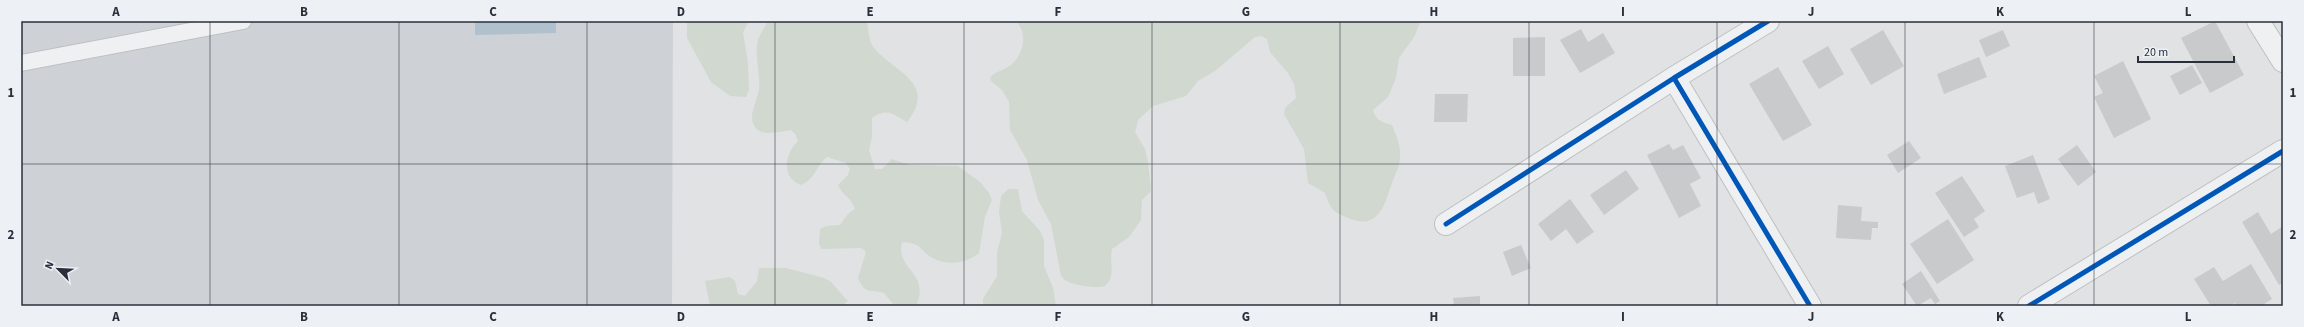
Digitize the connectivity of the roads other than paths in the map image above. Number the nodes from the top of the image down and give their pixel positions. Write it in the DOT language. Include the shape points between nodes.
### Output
graph roads {
  1 [pos="243,21"];
  2 [pos="1768,21"];
  3 [pos="2258,21"];
  4 [pos="2283,61"];
  5 [pos="21,63"];
  6 [pos="1674,78"];
  7 [pos="2283,151"];
  8 [pos="1446,224"];
  9 [pos="1810,306"];
  10 [pos="2029,306"];
  1 -- 5 [label="lane"];
  2 -- 6 [label="street"];
  3 -- 4 [label="street"];
  6 -- 8 [label="street"];
  6 -- 9 [label="street"];
  7 -- 10 [label="street"];
}
